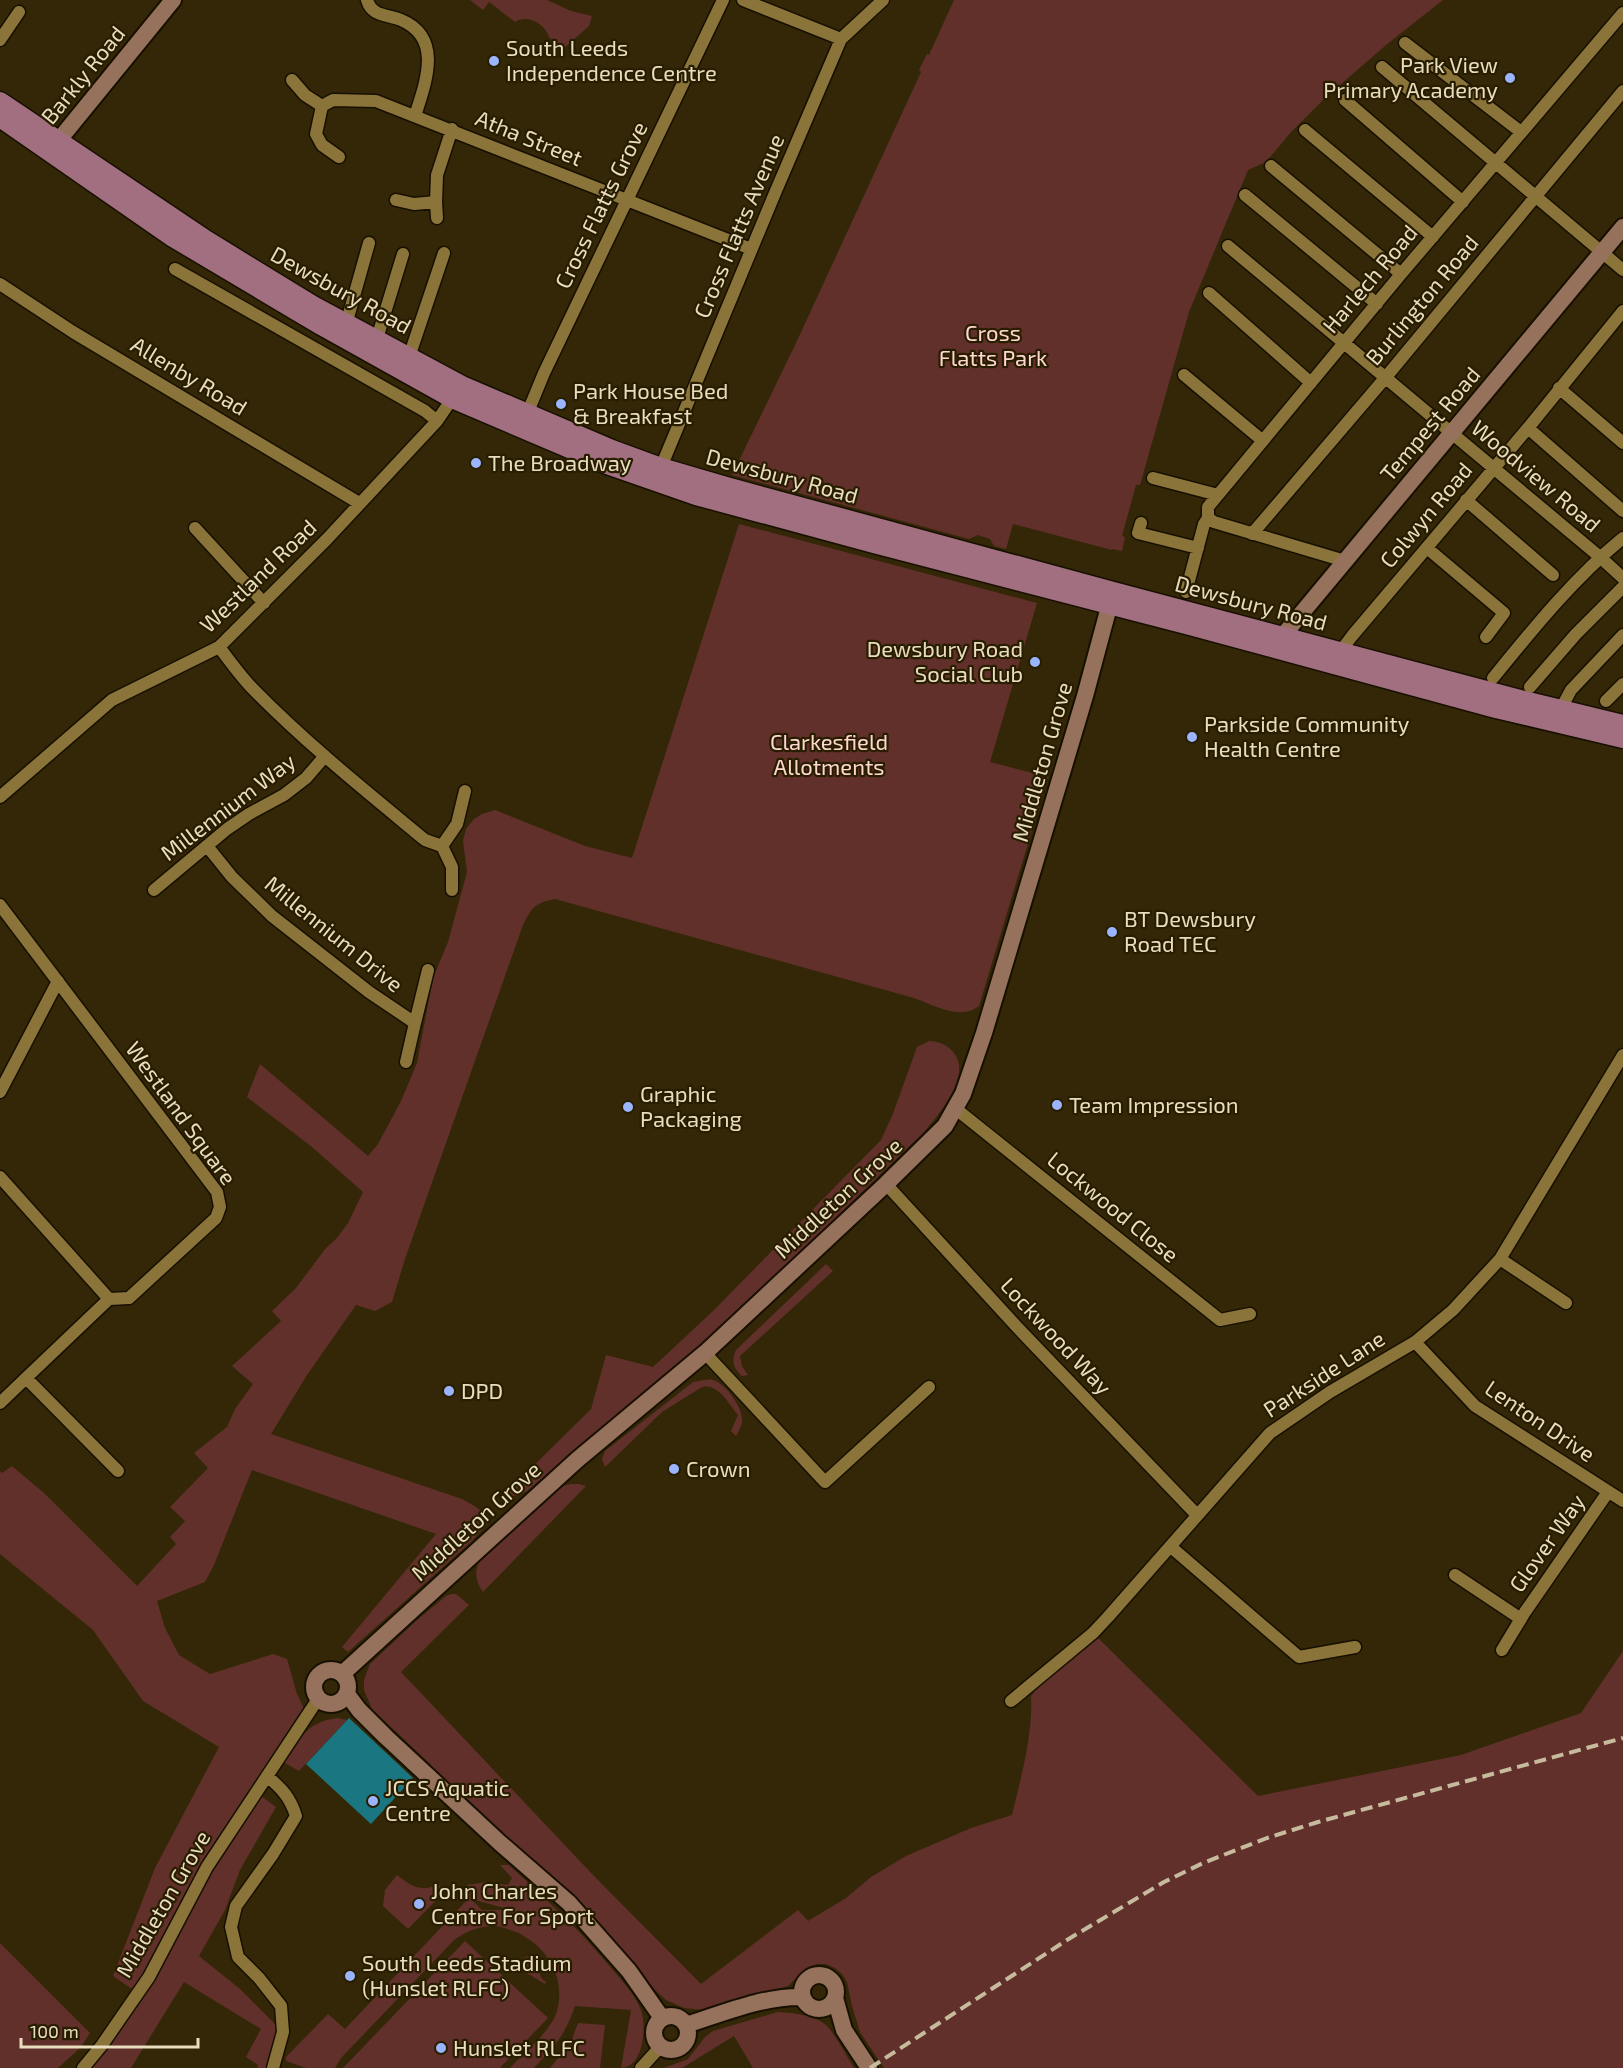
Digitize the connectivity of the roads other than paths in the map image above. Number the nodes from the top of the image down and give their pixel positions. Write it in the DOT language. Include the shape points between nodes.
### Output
graph roads {
  1 [pos="367,0"];
  2 [pos="723,0"];
  3 [pos="743,0"];
  4 [pos="883,0"];
  5 [pos="166,3"];
  6 [pos="19,12"];
  7 [pos="1623,13"];
  8 [pos="841,39"];
  9 [pos="0,40"];
  10 [pos="1405,43"];
  11 [pos="1382,67"];
  12 [pos="292,80"];
  13 [pos="1623,91"];
  14 [pos="1345,100"];
  15 [pos="0,101"];
  16 [pos="322,106"];
  17 [pos="415,116"];
  18 [pos="0,118"];
  19 [pos="452,129"];
  20 [pos="1305,130"];
  21 [pos="1521,132"];
  22 [pos="54,146"];
  23 [pos="339,157"];
  24 [pos="1495,163"];
  25 [pos="1271,166"];
  26 [pos="1245,195"];
  27 [pos="1535,196"];
  28 [pos="627,199"];
  29 [pos="396,200"];
  30 [pos="436,202"];
  31 [pos="1463,202"];
  32 [pos="437,218"];
  33 [pos="1623,227"];
  34 [pos="1433,237"];
  35 [pos="369,243"];
  36 [pos="1228,246"];
  37 [pos="751,249"];
  38 [pos="1602,252"];
  39 [pos="444,253"];
  40 [pos="403,254"];
  41 [pos="175,269"];
  42 [pos="1623,270"];
  43 [pos="1401,274"];
  44 [pos="0,284"];
  45 [pos="1209,293"];
  46 [pos="1377,304"];
  47 [pos="1623,311"];
  48 [pos="344,329"];
  49 [pos="1344,343"];
  50 [pos="375,345"];
  51 [pos="407,363"];
  52 [pos="1184,375"];
  53 [pos="1386,377"];
  54 [pos="1311,382"];
  55 [pos="1559,388"];
  56 [pos="457,392"];
  57 [pos="437,421"];
  58 [pos="524,422"];
  59 [pos="1528,428"];
  60 [pos="1451,433"];
  61 [pos="1622,440"];
  62 [pos="1263,441"];
  63 [pos="1492,468"];
  64 [pos="658,474"];
  65 [pos="1153,478"];
  66 [pos="726,486"];
  67 [pos="1218,495"];
  68 [pos="1466,500"];
  69 [pos="359,503"];
  70 [pos="731,504"];
  71 [pos="1623,511"];
  72 [pos="1208,518"];
  73 [pos="1140,523"];
  74 [pos="195,528"];
  75 [pos="1252,534"];
  76 [pos="1623,538"];
  77 [pos="905,543"];
  78 [pos="1197,548"];
  79 [pos="1427,548"];
  80 [pos="1600,557"];
  81 [pos="1345,561"];
  82 [pos="1553,575"];
  83 [pos="1623,578"];
  84 [pos="1623,587"];
  85 [pos="1111,599"];
  86 [pos="264,603"];
  87 [pos="1181,608"];
  88 [pos="1623,635"];
  89 [pos="1486,637"];
  90 [pos="1276,643"];
  91 [pos="219,647"];
  92 [pos="1335,658"];
  93 [pos="1493,678"];
  94 [pos="1623,684"];
  95 [pos="1530,687"];
  96 [pos="1606,701"];
  97 [pos="1557,716"];
  98 [pos="1623,724"];
  99 [pos="1623,739"];
  100 [pos="325,756"];
  101 [pos="465,791"];
  102 [pos="0,797"];
  103 [pos="207,846"];
  104 [pos="442,846"];
  105 [pos="154,890"];
  106 [pos="452,890"];
  107 [pos="0,905"];
  108 [pos="428,969"];
  109 [pos="58,981"];
  110 [pos="415,1023"];
  111 [pos="1623,1055"];
  112 [pos="406,1062"];
  113 [pos="0,1092"];
  114 [pos="956,1108"];
  115 [pos="0,1177"];
  116 [pos="886,1184"];
  117 [pos="1500,1259"];
  118 [pos="109,1299"];
  119 [pos="1566,1303"];
  120 [pos="1250,1314"];
  121 [pos="1415,1342"];
  122 [pos="705,1353"];
  123 [pos="26,1378"];
  124 [pos="929,1388"];
  125 [pos="0,1403"];
  126 [pos="118,1471"];
  127 [pos="1608,1492"];
  128 [pos="1623,1501"];
  129 [pos="1197,1515"];
  130 [pos="1171,1546"];
  131 [pos="1455,1575"];
  132 [pos="1521,1618"];
  133 [pos="1355,1647"];
  134 [pos="1502,1650"];
  135 [pos="342,1674"];
  136 [pos="347,1694"];
  137 [pos="318,1699"];
  138 [pos="1011,1701"];
  139 [pos="267,1776"];
  140 [pos="803,1997"];
  141 [pos="835,1998"];
  142 [pos="818,2008"];
  143 [pos="662,2018"];
  144 [pos="686,2025"];
  145 [pos="844,2030"];
  146 [pos="661,2046"];
  147 [pos="83,2068"];
  148 [pos="273,2068"];
  149 [pos="641,2068"];
  150 [pos="869,2068"];
  1 -- 17 [label="street" via="379,15 413,27 427,50 427,78"];
  2 -- 28 [label="street, Cross Flatts Grove"];
  3 -- 8 [label="street"];
  4 -- 8 [label="street, Cross Flatts Avenue"];
  5 -- 22 [label="street, Barkly Road"];
  6 -- 9 [label="street"];
  7 -- 21 [label="street, Harlech Road"];
  8 -- 37 [label="street, Cross Flatts Avenue"];
  10 -- 21 [label="street"];
  11 -- 24 [label="street"];
  12 -- 16 [label="street"];
  13 -- 27 [label="street, Burlington Road"];
  14 -- 31 [label="street"];
  15 -- 22 [label="main road, Dewsbury Road"];
  16 -- 17 [label="street, Atha Street" via="333,100 376,101"];
  16 -- 23 [label="street" via="316,135 322,145"];
  17 -- 19 [label="street, Atha Street"];
  18 -- 22 [label="main road, Dewsbury Road"];
  19 -- 28 [label="street, Atha Street"];
  19 -- 30 [label="street" via="437,175"];
  20 -- 34 [label="street"];
  21 -- 24 [label="street, Harlech Road"];
  22 -- 48 [label="main road, Dewsbury Road" via="313,305"];
  24 -- 27 [label="street"];
  24 -- 31 [label="street, Harlech Road"];
  25 -- 43 [label="street"];
  26 -- 46 [label="street"];
  27 -- 38 [label="street"];
  27 -- 53 [label="street, Burlington Road"];
  28 -- 37 [label="street, Atha Street"];
  28 -- 58 [label="street, Cross Flatts Grove"];
  29 -- 30 [label="street" via="414,204"];
  30 -- 32 [label="street"];
  31 -- 34 [label="street, Harlech Road"];
  33 -- 38 [label="street, Tempest Road"];
  34 -- 43 [label="street, Harlech Road"];
  35 -- 48 [label="street"];
  36 -- 49 [label="street, Woodview Road"];
  37 -- 64 [label="street, Cross Flatts Avenue"];
  38 -- 42 [label="street"];
  38 -- 60 [label="street, Tempest Road"];
  39 -- 51 [label="street"];
  40 -- 50 [label="street"];
  41 -- 57 [label="street"];
  43 -- 46 [label="street, Harlech Road"];
  44 -- 69 [label="street, Allenby Road"];
  45 -- 54 [label="street"];
  46 -- 49 [label="street, Harlech Road"];
  47 -- 55 [label="street, Colwyn Road"];
  48 -- 50 [label="main road, Dewsbury Road"];
  49 -- 53 [label="street, Woodview Road"];
  49 -- 54 [label="street, Harlech Road"];
  50 -- 51 [label="main road, Dewsbury Road"];
  51 -- 56 [label="main road, Dewsbury Road"];
  52 -- 62 [label="street"];
  53 -- 60 [label="street, Woodview Road"];
  53 -- 75 [label="street, Burlington Road"];
  54 -- 62 [label="street, Harlech Road"];
  55 -- 59 [label="street, Colwyn Road"];
  55 -- 61 [label="street"];
  56 -- 57 [label="street, Westland Road"];
  56 -- 58 [label="main road, Dewsbury Road"];
  57 -- 69 [label="street, Westland Road"];
  58 -- 64 [label="main road, Dewsbury Road" via="612,449"];
  59 -- 63 [label="street, Colwyn Road"];
  59 -- 71 [label="street"];
  60 -- 63 [label="street, Woodview Road"];
  60 -- 81 [label="street, Tempest Road"];
  62 -- 67 [label="street, Harlech Road"];
  63 -- 68 [label="street, Colwyn Road"];
  63 -- 80 [label="street, Woodview Road"];
  64 -- 66 [label="main road, Dewsbury Road"];
  64 -- 70 [label="main road, Dewsbury Road" via="696,496"];
  65 -- 67 [label="street"];
  66 -- 70 [label="main road"];
  66 -- 77 [label="main road, Dewsbury Road"];
  67 -- 72 [label="street, Harlech Road" via="1208,507"];
  68 -- 79 [label="street, Colwyn Road"];
  68 -- 82 [label="street"];
  69 -- 86 [label="street, Westland Road"];
  70 -- 77 [label="main road, Dewsbury Road"];
  72 -- 75 [label="street"];
  72 -- 78 [label="street, Harlech Road"];
  73 -- 78 [label="street" via="1138,533"];
  74 -- 86 [label="street"];
  75 -- 81 [label="street"];
  76 -- 80 [label="street"];
  77 -- 85 [label="main road, Dewsbury Road"];
  78 -- 87 [label="street, Harlech Road"];
  79 -- 89 [label="street" via="1504,613"];
  79 -- 92 [label="street, Colwyn Road"];
  80 -- 83 [label="street, Woodview Road"];
  80 -- 93 [label="street"];
  81 -- 90 [label="street, Tempest Road"];
  84 -- 95 [label="street"];
  85 -- 87 [label="main road, Dewsbury Road"];
  85 -- 114 [label="street, Middleton Grove" via="1016,930 972,1074"];
  86 -- 91 [label="street, Westland Road"];
  87 -- 90 [label="main road, Dewsbury Road"];
  88 -- 97 [label="street" via="1571,690"];
  90 -- 92 [label="main road, Dewsbury Road"];
  91 -- 100 [label="street, Millennium Way" via="253,689"];
  91 -- 102 [label="street, Westland Road" via="112,700"];
  92 -- 97 [label="main road, Dewsbury Road"];
  94 -- 96 [label="street"];
  97 -- 98 [label="main road, Dewsbury Road"];
  97 -- 99 [label="main road, Dewsbury Road"];
  100 -- 103 [label="street, Millennium Way" via="284,795 249,814"];
  100 -- 104 [label="street, Millennium Way" via="425,840"];
  101 -- 104 [label="street" via="457,824"];
  103 -- 105 [label="street, Millennium Way"];
  103 -- 110 [label="street, Millennium Drive" via="272,916"];
  104 -- 106 [label="street" via="452,867"];
  107 -- 109 [label="street, Westland Square"];
  108 -- 110 [label="street, Millennium Drive"];
  109 -- 113 [label="street"];
  109 -- 118 [label="street, Westland Square" via="217,1191 220,1207 216,1218 129,1298"];
  110 -- 112 [label="street, Millennium Drive"];
  111 -- 117 [label="street, Parkside Lane"];
  114 -- 116 [label="street, Middleton Grove" via="945,1126"];
  114 -- 120 [label="street, Lockwood Close" via="1220,1320"];
  115 -- 118 [label="street"];
  116 -- 122 [label="street, Middleton Grove"];
  116 -- 129 [label="street, Lockwood Way"];
  117 -- 119 [label="street"];
  117 -- 121 [label="street, Parkside Lane" via="1453,1310"];
  118 -- 123 [label="street, Westland Square"];
  121 -- 127 [label="street, Lenton Drive" via="1475,1406"];
  121 -- 129 [label="street, Parkside Lane" via="1270,1433"];
  122 -- 124 [label="street" via="825,1482"];
  122 -- 135 [label="street, Middleton Grove" via="569,1467"];
  123 -- 125 [label="street, Westland Square"];
  123 -- 126 [label="street"];
  127 -- 128 [label="street, Lenton Drive"];
  127 -- 132 [label="street, Glover Way"];
  129 -- 130 [label="street, Parkside Lane"];
  130 -- 133 [label="street" via="1299,1657"];
  130 -- 138 [label="street, Parkside Lane" via="1093,1633"];
  131 -- 132 [label="street, Glover Way"];
  132 -- 134 [label="street, Glover Way"];
  135 -- 136 [label="street" via="348,1685"];
  135 -- 137 [label="street, Middleton Grove" via="330,1670 318,1676 314,1687"];
  136 -- 137 [label="street" via="335,1704"];
  136 -- 143 [label="street" via="386,1737 569,1903 629,1971"];
  137 -- 139 [label="street, Middleton Grove"];
  139 -- 147 [label="street, Middleton Grove" via="207,1867 149,1977"];
  139 -- 148 [label="street" via="292,1802 296,1816 236,1906 231,1927 238,1957 281,2006 283,2032"];
  140 -- 141 [label="street" via="805,1982 820,1975 833,1983"];
  140 -- 142 [label="street"];
  140 -- 144 [label="street" via="760,2002"];
  141 -- 142 [label="street" via="828,2006"];
  141 -- 145 [label="street"];
  142 -- 145 [label="street"];
  143 -- 144 [label="street" via="674,2016"];
  143 -- 146 [label="street" via="654,2032"];
  144 -- 146 [label="street" via="688,2035 684,2044 670,2050"];
  145 -- 150 [label="street"];
  146 -- 149 [label="street"];
}
